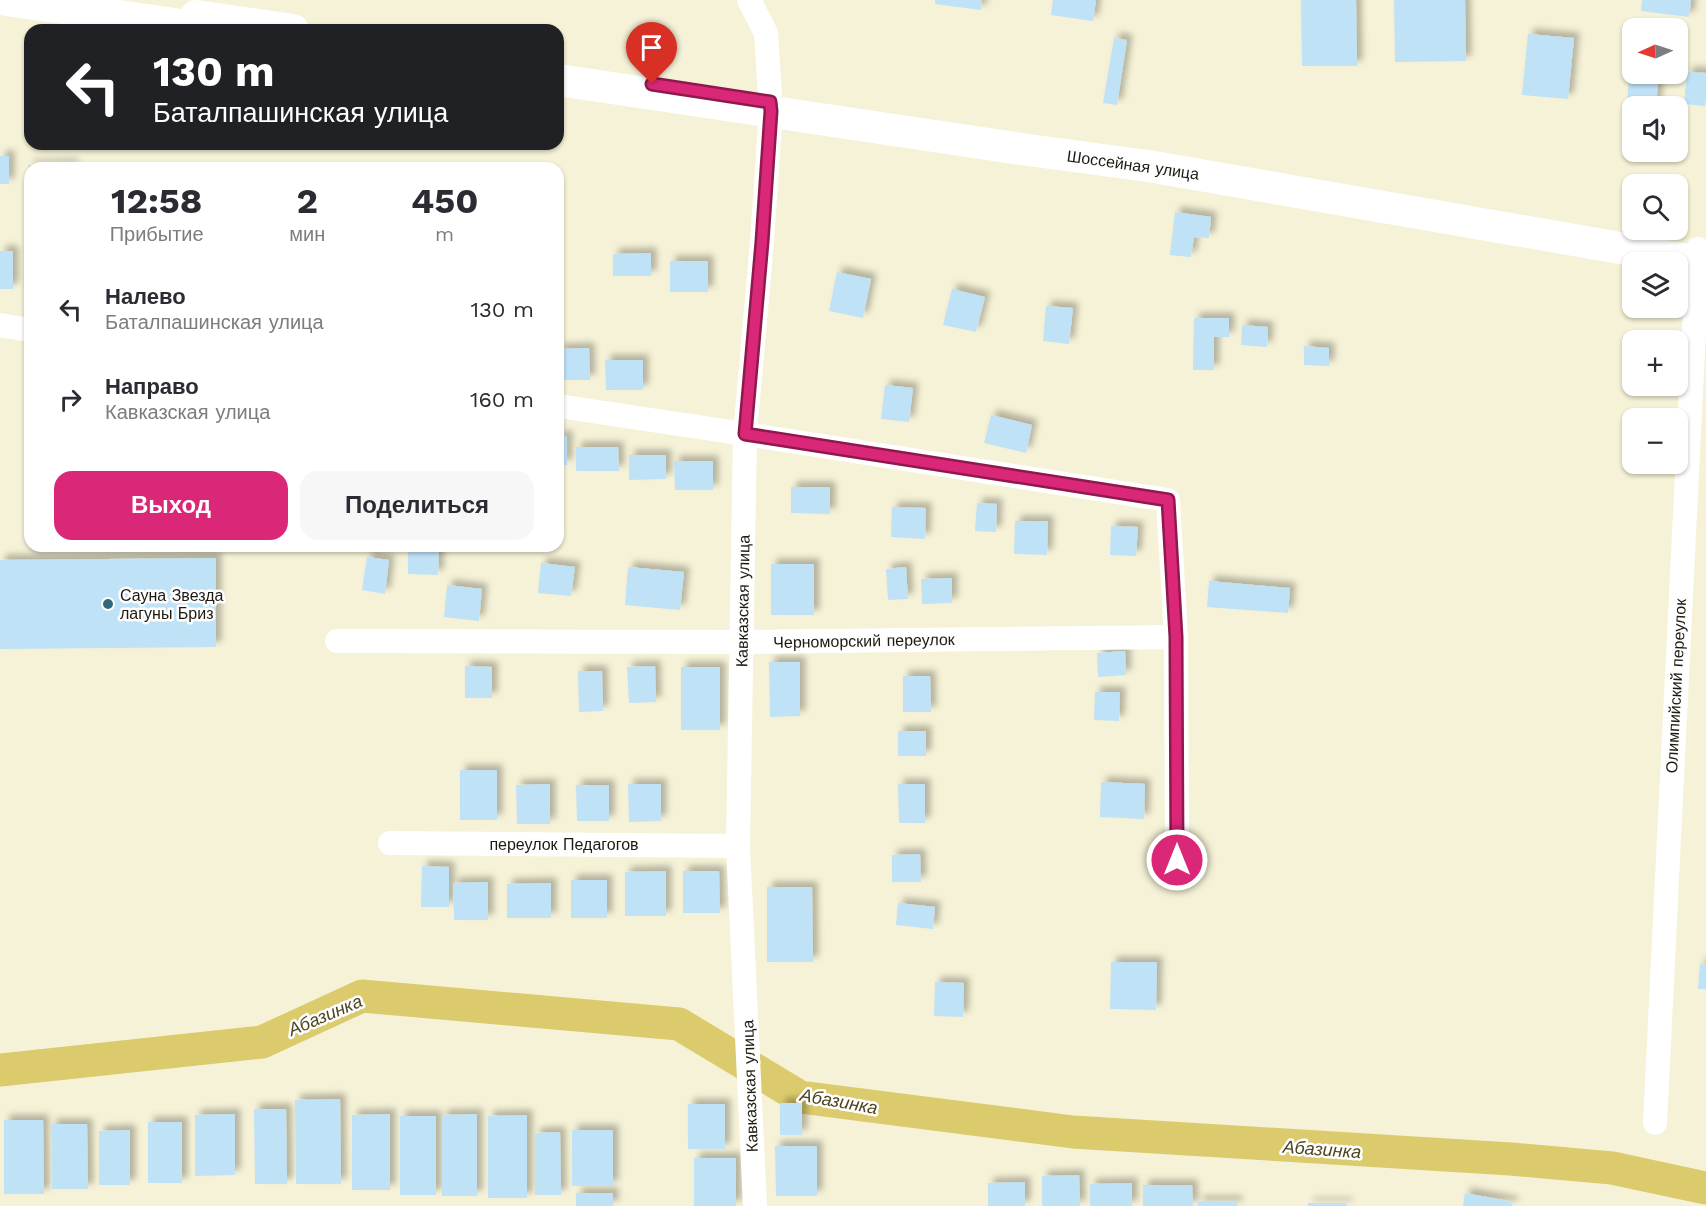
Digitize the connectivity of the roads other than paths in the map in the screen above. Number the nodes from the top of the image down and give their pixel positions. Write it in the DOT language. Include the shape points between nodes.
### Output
graph roads {
  1 [pos="6,0"];
  2 [pos="88,0"];
  3 [pos="749,0"];
  4 [pos="205,16"];
  5 [pos="255,24"];
  6 [pos="564,70"];
  7 [pos="564,81"];
  8 [pos="771,106"];
  9 [pos="1702,256"];
  10 [pos="0,325"];
  11 [pos="24,329"];
  12 [pos="564,407"];
  13 [pos="745,434"];
  14 [pos="1176,637"];
  15 [pos="337,640"];
  16 [pos="742,642"];
  17 [pos="390,843"];
  18 [pos="738,846"];
  19 [pos="1177,860"];
  20 [pos="1655,1123"];
  21 [pos="755,1206"];
  1 -- 4 [label="main road"];
  2 -- 4 [label="main road"];
  3 -- 8 [label="street, Кавказская улица" via="766,33"];
  4 -- 5 [label="main road"];
  6 -- 8 [label="main road, Шоссейная улица"];
  7 -- 8 [label="main road, Шоссейная улица"];
  8 -- 9 [label="main road, Шоссейная улица"];
  8 -- 13 [label="street, Кавказская улица"];
  9 -- 20 [label="street, Олимпийский переулок"];
  10 -- 11 [label="street"];
  12 -- 13 [label="street"];
  13 -- 14 [label="street" via="1168,500"];
  13 -- 16 [label="street, Кавказская улица"];
  14 -- 16 [label="street, Черноморский переулок"];
  14 -- 19 [label="street"];
  15 -- 16 [label="street, Черноморский переулок"];
  16 -- 18 [label="street, Кавказская улица"];
  17 -- 18 [label="street, переулок Педагогов"];
  18 -- 21 [label="street, Кавказская улица"];
}
